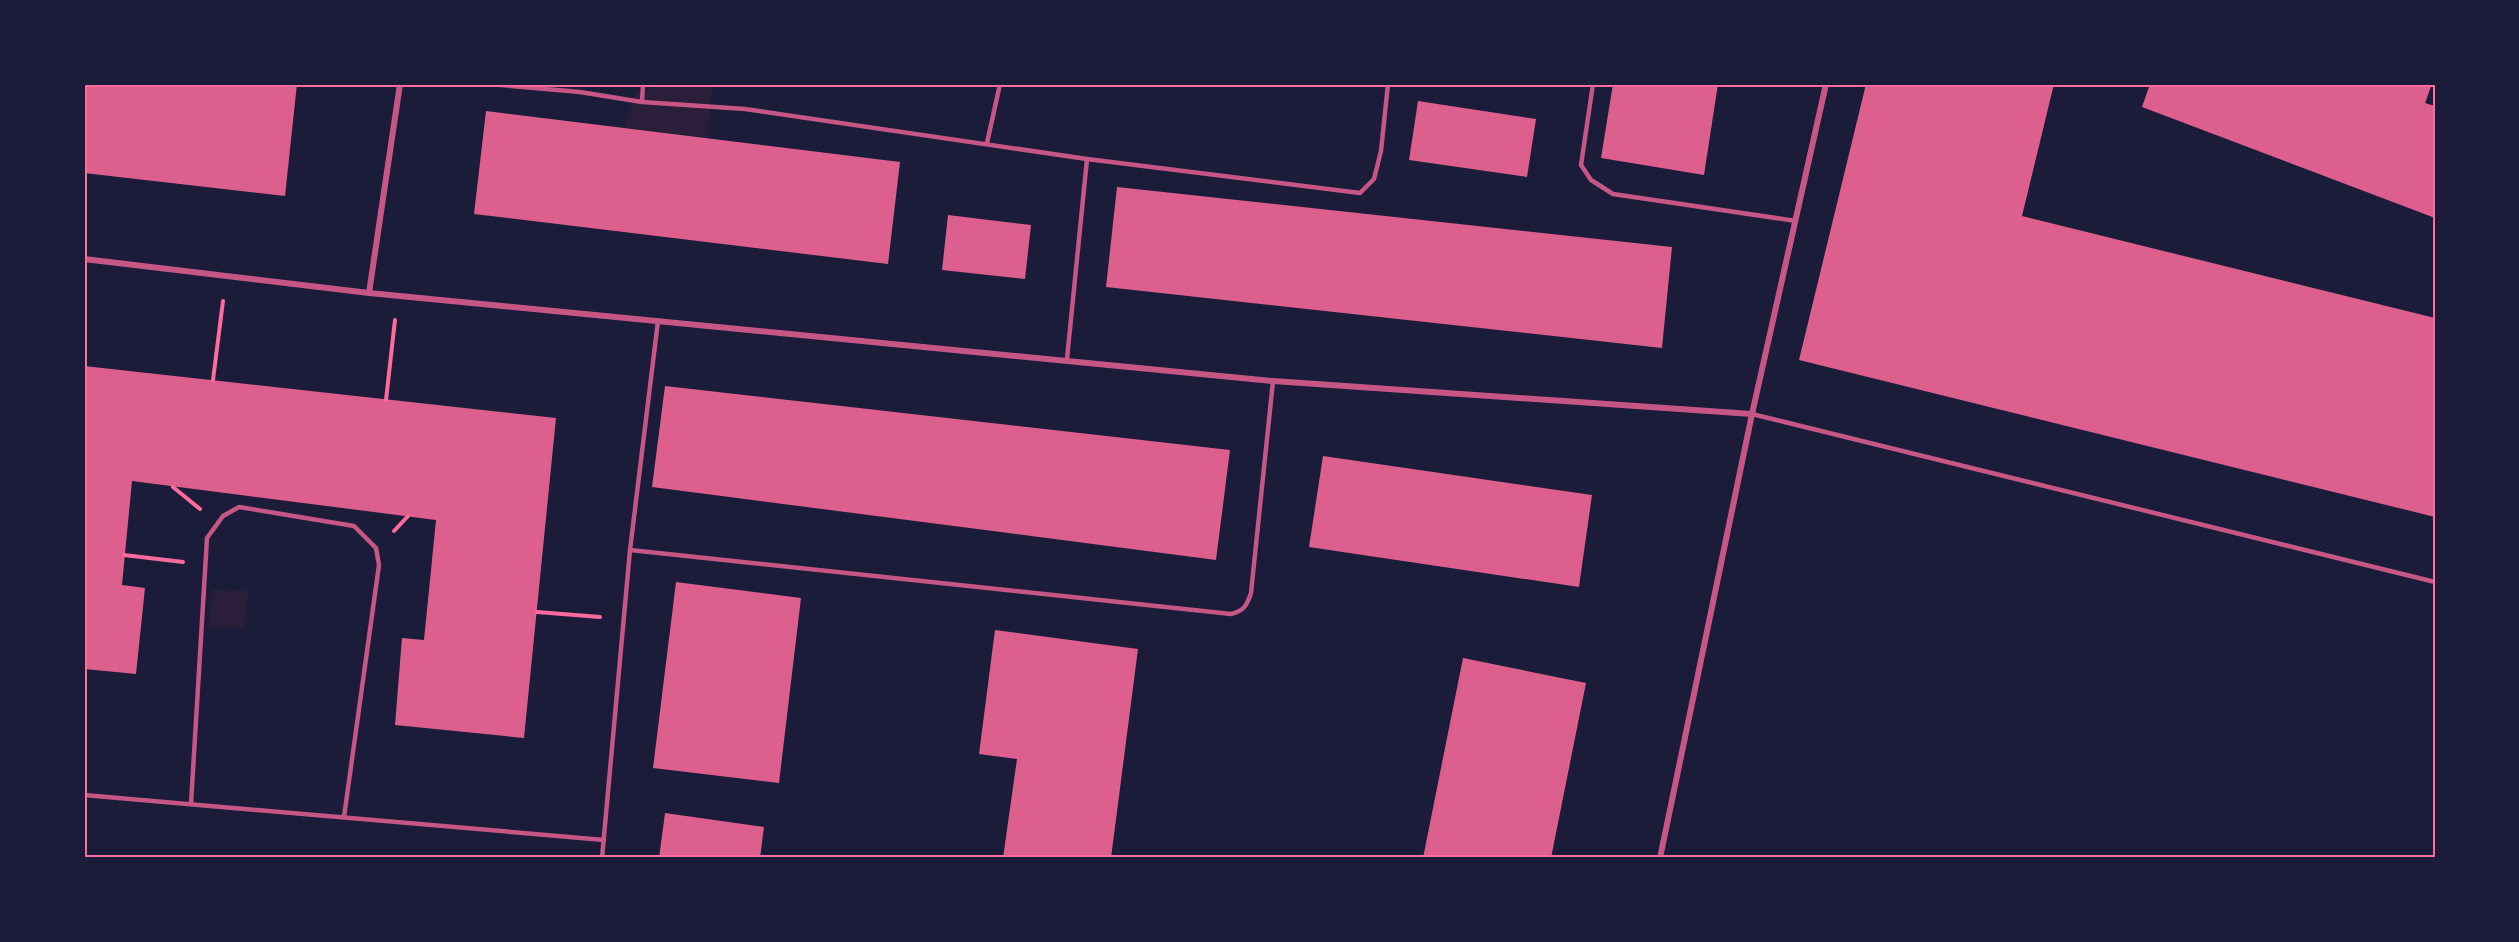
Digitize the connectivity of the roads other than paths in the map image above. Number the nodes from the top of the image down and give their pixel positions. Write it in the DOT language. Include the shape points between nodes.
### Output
graph roads {
  1 [pos="400,84"];
  2 [pos="489,84"];
  3 [pos="643,84"];
  4 [pos="1000,84"];
  5 [pos="1389,84"];
  6 [pos="1593,84"];
  7 [pos="1826,84"];
  8 [pos="642,102"];
  9 [pos="987,143"];
  10 [pos="1087,159"];
  11 [pos="1796,221"];
  12 [pos="84,259"];
  13 [pos="369,293"];
  14 [pos="658,320"];
  15 [pos="1067,359"];
  16 [pos="1273,381"];
  17 [pos="1752,414"];
  18 [pos="630,550"];
  19 [pos="2435,582"];
  20 [pos="84,795"];
  21 [pos="191,804"];
  22 [pos="344,818"];
  23 [pos="604,840"];
  24 [pos="602,858"];
  25 [pos="1660,858"];
  1 -- 13 [label="street"];
  2 -- 8 [label="lane"];
  3 -- 8 [label="lane"];
  4 -- 9 [label="lane"];
  5 -- 10 [label="lane" via="1374,179 1360,193"];
  6 -- 11 [label="lane" via="1581,165 1590,180 1612,194"];
  7 -- 11 [label="street"];
  8 -- 9 [label="lane" via="745,109"];
  9 -- 10 [label="lane"];
  10 -- 15 [label="lane"];
  11 -- 17 [label="street"];
  12 -- 13 [label="street"];
  13 -- 14 [label="street"];
  14 -- 15 [label="street"];
  14 -- 18 [label="lane"];
  15 -- 16 [label="street"];
  16 -- 17 [label="street"];
  16 -- 18 [label="lane" via="1251,593 1240,612 1060,597"];
  17 -- 19 [label="lane"];
  17 -- 25 [label="street"];
  18 -- 23 [label="lane"];
  20 -- 21 [label="lane"];
  21 -- 22 [label="lane"];
  21 -- 22 [label="lane" via="207,538 223,516 239,507 354,526 377,550 379,565"];
  22 -- 23 [label="lane"];
  23 -- 24 [label="lane"];
}
